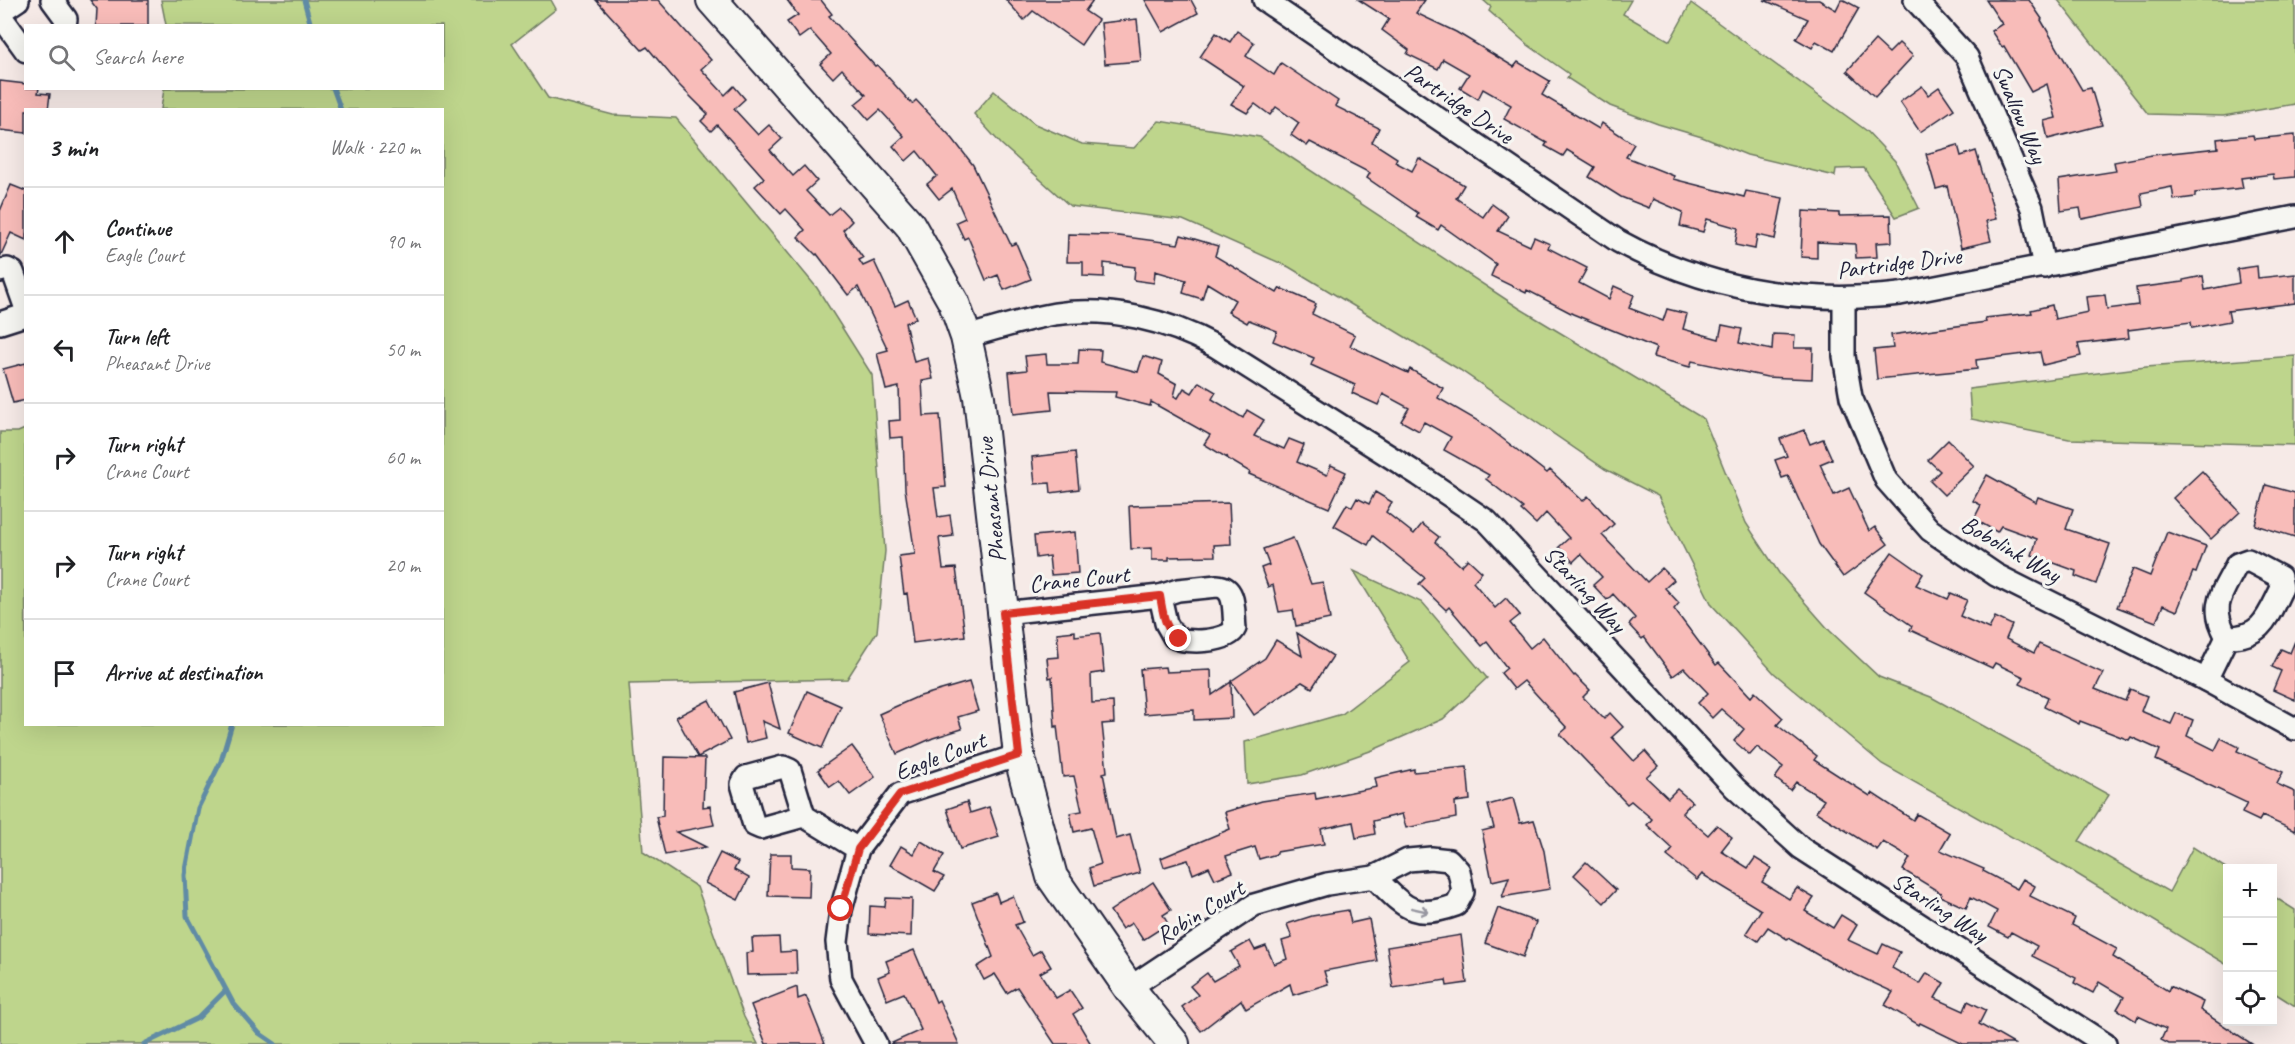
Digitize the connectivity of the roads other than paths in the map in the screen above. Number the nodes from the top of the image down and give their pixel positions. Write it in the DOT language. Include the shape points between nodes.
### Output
graph roads {
  1 [pos="18,0"];
  2 [pos="52,0"];
  3 [pos="712,0"];
  4 [pos="1264,0"];
  5 [pos="1915,0"];
  6 [pos="0,14"];
  7 [pos="65,24"];
  8 [pos="24,48"];
  9 [pos="2295,217"];
  10 [pos="2044,267"];
  11 [pos="0,271"];
  12 [pos="1844,298"];
  13 [pos="24,303"];
  14 [pos="24,312"];
  15 [pos="0,323"];
  16 [pos="966,337"];
  17 [pos="1160,596"];
  18 [pos="1003,613"];
  19 [pos="2227,637"];
  20 [pos="2206,680"];
  21 [pos="2295,729"];
  22 [pos="1019,755"];
  23 [pos="804,816"];
  24 [pos="858,849"];
  25 [pos="1374,877"];
  26 [pos="1129,988"];
  27 [pos="876,1044"];
  28 [pos="1174,1044"];
  29 [pos="2105,1044"];
  1 -- 6 [label="street"];
  2 -- 7 [label="street" via="66,19"];
  3 -- 16 [label="street, Pheasant Drive" via="910,225 949,294"];
  4 -- 12 [label="street, Partridge Drive" via="1598,229 1639,253 1690,274 1745,289"];
  5 -- 10 [label="street, Swallow Way" via="1967,57 2032,208"];
  6 -- 8 [label="street"];
  9 -- 10 [label="street, Partridge Drive"];
  10 -- 12 [label="street, Partridge Drive" via="1908,293"];
  11 -- 13 [label="street" via="13,272"];
  12 -- 20 [label="street, Bobolink Way" via="1844,356 1851,397 1886,480 1930,530 1996,575"];
  14 -- 15 [label="street"];
  16 -- 18 [label="street, Pheasant Drive" via="979,398"];
  16 -- 29 [label="street, Starling Way" via="1056,314 1102,313 1164,324 1215,346 1487,521 1735,788 1801,848"];
  17 -- 18 [label="street, Crane Court"];
  18 -- 22 [label="street, Pheasant Drive"];
  19 -- 20 [label="street"];
  20 -- 21 [label="street, Bobolink Way"];
  22 -- 24 [label="street, Eagle Court" via="900,794"];
  22 -- 26 [label="street, Pheasant Drive" via="1052,877"];
  23 -- 24 [label="street"];
  24 -- 27 [label="street, Eagle Court" via="841,909 837,942 841,979"];
  25 -- 26 [label="street, Robin Court" via="1327,884 1254,905"];
  26 -- 28 [label="street, Pheasant Drive"];
}
